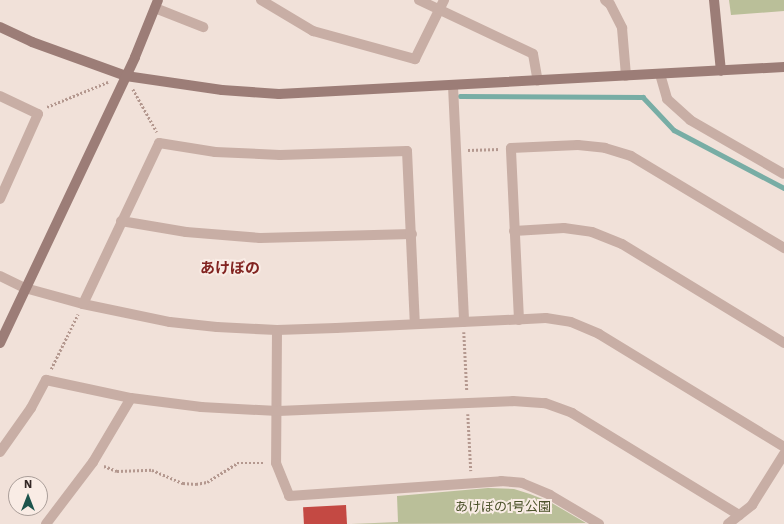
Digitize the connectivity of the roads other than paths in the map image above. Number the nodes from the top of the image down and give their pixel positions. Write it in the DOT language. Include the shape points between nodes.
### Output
graph roads {
  1 [pos="261,0"];
  2 [pos="418,0"];
  3 [pos="444,0"];
  4 [pos="605,0"];
  5 [pos="714,0"];
  6 [pos="157,2"];
  7 [pos="439,10"];
  8 [pos="0,27"];
  9 [pos="202,27"];
  10 [pos="784,67"];
  11 [pos="721,71"];
  12 [pos="660,74"];
  13 [pos="126,76"];
  14 [pos="626,76"];
  15 [pos="538,81"];
  16 [pos="453,86"];
  17 [pos="0,96"];
  18 [pos="784,173"];
  19 [pos="3,186"];
  20 [pos="0,199"];
  21 [pos="121,221"];
  22 [pos="514,231"];
  23 [pos="412,234"];
  24 [pos="784,248"];
  25 [pos="0,276"];
  26 [pos="25,288"];
  27 [pos="83,304"];
  28 [pos="519,320"];
  29 [pos="464,322"];
  30 [pos="415,324"];
  31 [pos="277,330"];
  32 [pos="784,343"];
  33 [pos="0,344"];
  34 [pos="131,398"];
  35 [pos="278,411"];
  36 [pos="784,447"];
  37 [pos="0,452"];
  38 [pos="784,454"];
  39 [pos="739,515"];
  40 [pos="46,524"];
  41 [pos="599,524"];
  42 [pos="728,524"];
  1 -- 7 [label="street" via="313,31 415,59"];
  2 -- 7 [label="street"];
  3 -- 7 [label="street"];
  4 -- 14 [label="street" via="610,4 622,28"];
  5 -- 11 [label="street"];
  6 -- 9 [label="street"];
  6 -- 13 [label="street"];
  7 -- 15 [label="street" via="533,54"];
  8 -- 13 [label="street" via="84,62"];
  10 -- 11 [label="street"];
  11 -- 12 [label="street"];
  12 -- 14 [label="street"];
  12 -- 18 [label="street" via="667,99 690,120"];
  13 -- 16 [label="street" via="222,90 278,94"];
  13 -- 26 [label="street"];
  14 -- 15 [label="street"];
  15 -- 16 [label="street"];
  16 -- 29 [label="street"];
  17 -- 19 [label="street" via="38,114"];
  19 -- 20 [label="street"];
  21 -- 23 [label="street" via="186,232 260,238"];
  21 -- 23 [label="street" via="159,143 216,152 280,155 407,151"];
  21 -- 27 [label="street"];
  22 -- 24 [label="street" via="511,148 578,145 605,148 631,156"];
  22 -- 28 [label="street"];
  22 -- 32 [label="street" via="564,228 592,232 622,244"];
  23 -- 30 [label="street"];
  25 -- 26 [label="street"];
  26 -- 27 [label="street"];
  26 -- 33 [label="street"];
  27 -- 31 [label="street" via="170,322"];
  28 -- 29 [label="street"];
  28 -- 36 [label="street" via="546,318 571,322 599,334"];
  29 -- 30 [label="street"];
  30 -- 31 [label="street"];
  31 -- 35 [label="street"];
  34 -- 35 [label="street" via="202,407"];
  34 -- 37 [label="street" via="46,380 31,408"];
  34 -- 40 [label="street" via="93,462"];
  35 -- 39 [label="street" via="514,401 545,403 572,413"];
  35 -- 41 [label="street" via="276,464 289,496 501,482 522,484 550,495"];
  38 -- 39 [label="street" via="752,505"];
  39 -- 42 [label="street"];
}
